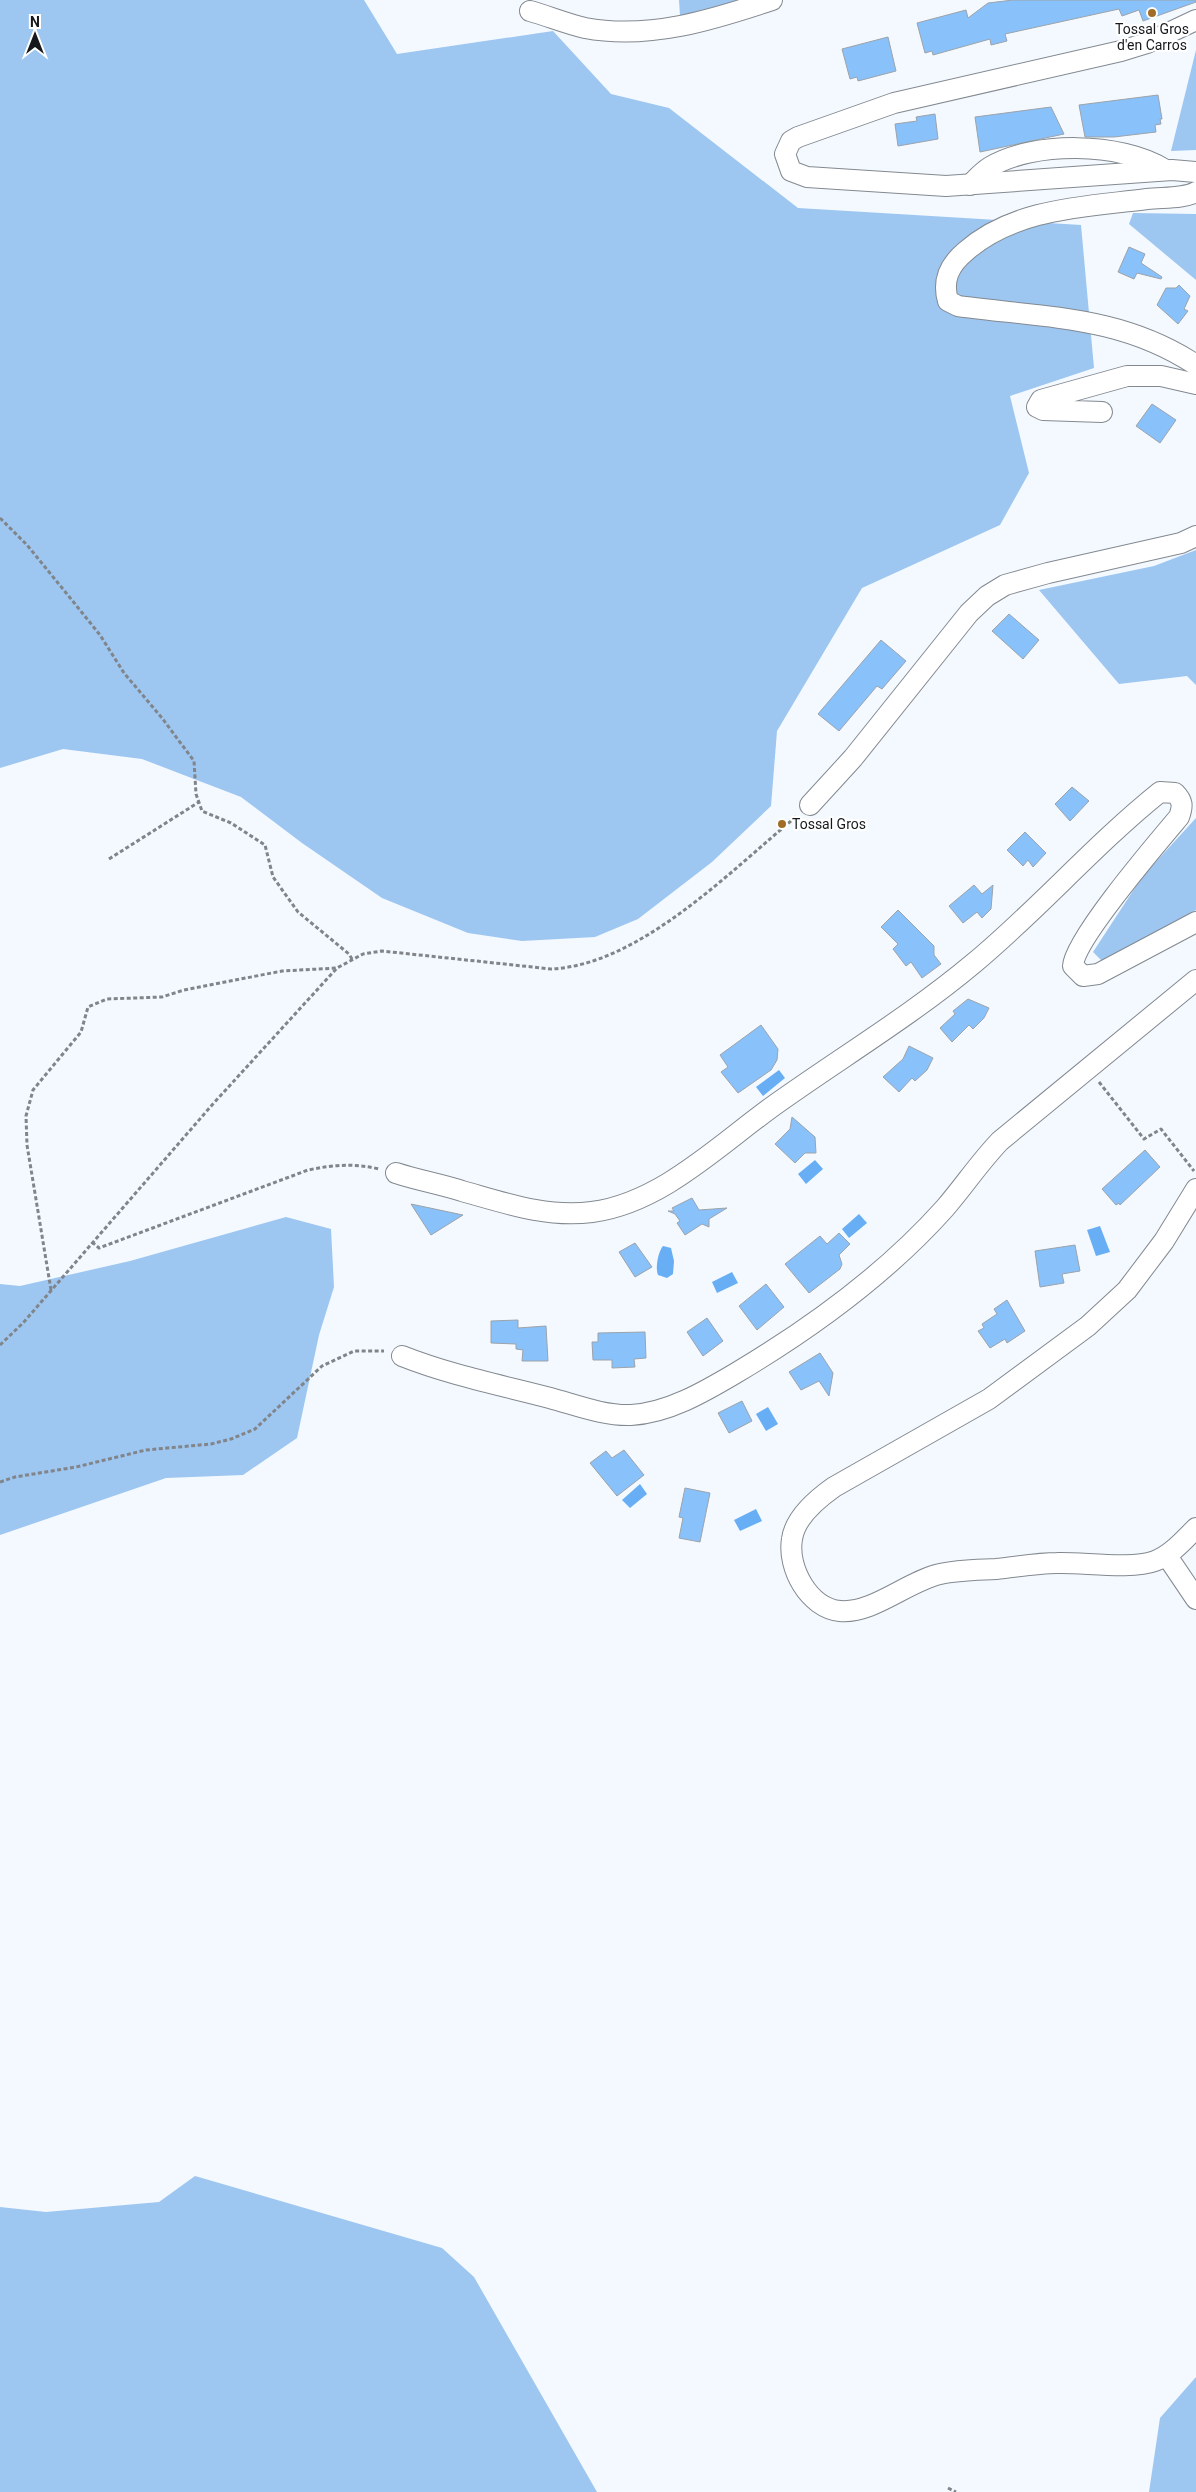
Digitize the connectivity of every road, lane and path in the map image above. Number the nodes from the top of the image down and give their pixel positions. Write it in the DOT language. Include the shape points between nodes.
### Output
graph roads {
  1 [pos="772,0"];
  2 [pos="530,11"];
  3 [pos="1196,20"];
  4 [pos="1167,170"];
  5 [pos="1196,172"];
  6 [pos="970,185"];
  7 [pos="1196,192"];
  8 [pos="1196,365"];
  9 [pos="1196,384"];
  10 [pos="1102,412"];
  11 [pos="0,518"];
  12 [pos="1196,536"];
  13 [pos="199,802"];
  14 [pos="810,805"];
  15 [pos="109,859"];
  16 [pos="1196,922"];
  17 [pos="352,959"];
  18 [pos="337,968"];
  19 [pos="1196,980"];
  20 [pos="1088,1068"];
  21 [pos="396,1173"];
  22 [pos="1196,1173"];
  23 [pos="1196,1189"];
  24 [pos="92,1242"];
  25 [pos="51,1291"];
  26 [pos="0,1345"];
  27 [pos="402,1356"];
  28 [pos="0,1482"];
  29 [pos="1196,1528"];
  30 [pos="1167,1556"];
  31 [pos="1196,1598"];
  32 [pos="948,2488"];
  33 [pos="956,2492"];
  1 -- 2 [label="street" via="694,23 634,32 584,28"];
  3 -- 6 [label="street" via="1147,43 1121,51 872,109 798,137 791,141 785,154 791,171 806,178"];
  4 -- 5 [label="street"];
  4 -- 6 [label="street"];
  4 -- 6 [label="street" via="1152,161 1125,154 1089,149 1049,150 1001,162 988,168"];
  7 -- 8 [label="street" via="1072,209 1013,223 980,238 962,254 946,276 945,290 948,300 958,306 1082,320 1118,328 1173,351"];
  9 -- 10 [label="street" via="1162,376 1127,376 1041,400 1038,404 1039,410"];
  11 -- 13 [label="path" via="27,545 100,635 124,672 194,762"];
  12 -- 14 [label="street" via="1181,543 1005,585 987,596 969,613 853,758"];
  13 -- 15 [label="path"];
  13 -- 17 [label="path" via="202,811 265,845 273,877 298,912"];
  14 -- 17 [label="path" via="669,920 640,941 596,962 551,969 382,951"];
  16 -- 21 [label="street" via="1098,974 1083,976 1073,966 1074,956 1098,919 1179,817 1183,807 1181,799 1175,793 1160,792 1099,845 1025,920 972,965 776,1105 707,1159 662,1186 596,1212 556,1214"];
  17 -- 18 [label="path"];
  18 -- 24 [label="path"];
  18 -- 25 [label="path" via="282,971 162,997 107,999 88,1007 81,1032 33,1090 26,1116 27,1145"];
  19 -- 20 [label="street"];
  20 -- 22 [label="path" via="1144,1139 1161,1129"];
  20 -- 27 [label="street" via="1000,1141 945,1208 845,1299 770,1353 685,1400 646,1413 610,1413 432,1368"];
  21 -- 24 [label="path" via="357,1165 308,1170 98,1248"];
  23 -- 30 [label="street" via="1164,1240 1111,1307 988,1399 834,1487 811,1505 792,1539 794,1566 804,1587 821,1604 841,1611 872,1604 938,1575 1056,1563 1146,1564"];
  24 -- 25 [label="path"];
  25 -- 26 [label="path"];
  27 -- 28 [label="path" via="365,1350 338,1357 322,1366 255,1429 231,1439 146,1450"];
  29 -- 30 [label="street"];
  30 -- 31 [label="street"];
  32 -- 33 [label="path"];
}
